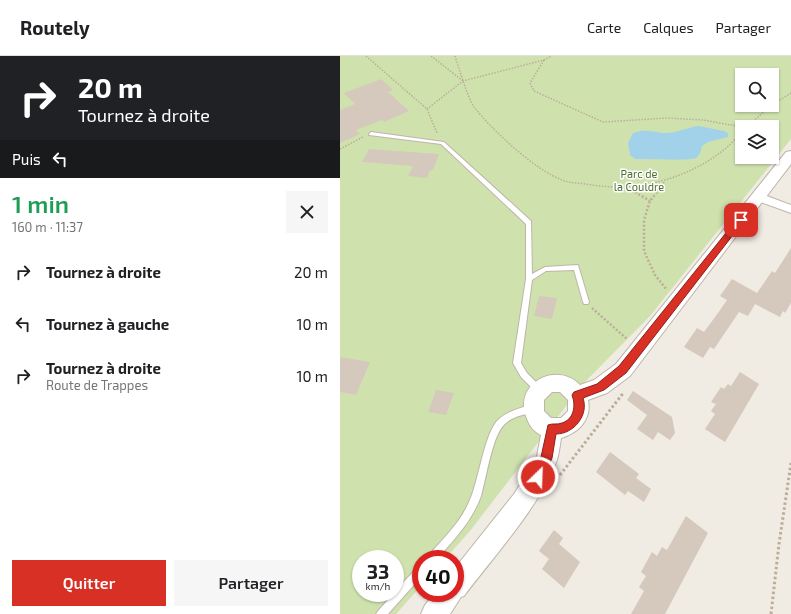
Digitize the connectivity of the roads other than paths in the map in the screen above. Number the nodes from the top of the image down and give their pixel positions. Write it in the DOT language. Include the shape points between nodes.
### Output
graph roads {
  1 [pos="372,134"];
  2 [pos="791,155"];
  3 [pos="759,197"];
  4 [pos="791,210"];
  5 [pos="529,279"];
  6 [pos="586,302"];
  7 [pos="577,395"];
  8 [pos="536,399"];
  9 [pos="552,429"];
  10 [pos="439,550"];
  11 [pos="464,576"];
  12 [pos="412,580"];
  13 [pos="443,602"];
  14 [pos="381,614"];
  15 [pos="434,614"];
  1 -- 5 [label="lane" via="442,143 529,223"];
  2 -- 3 [label="street"];
  3 -- 4 [label="street"];
  3 -- 7 [label="street" via="623,370 600,387"];
  5 -- 6 [label="lane" via="545,269 576,267"];
  5 -- 8 [label="lane" via="517,363"];
  7 -- 8 [label="street" via="573,390 560,384 545,386"];
  7 -- 9 [label="street" via="580,402 578,416 567,426"];
  8 -- 9 [label="street" via="534,416"];
  8 -- 10 [label="lane" via="498,424 475,498 461,525"];
  9 -- 11 [label="street" via="547,458 538,477 522,502"];
  12 -- 14 [label="lane"];
  13 -- 15 [label="street"];
}
